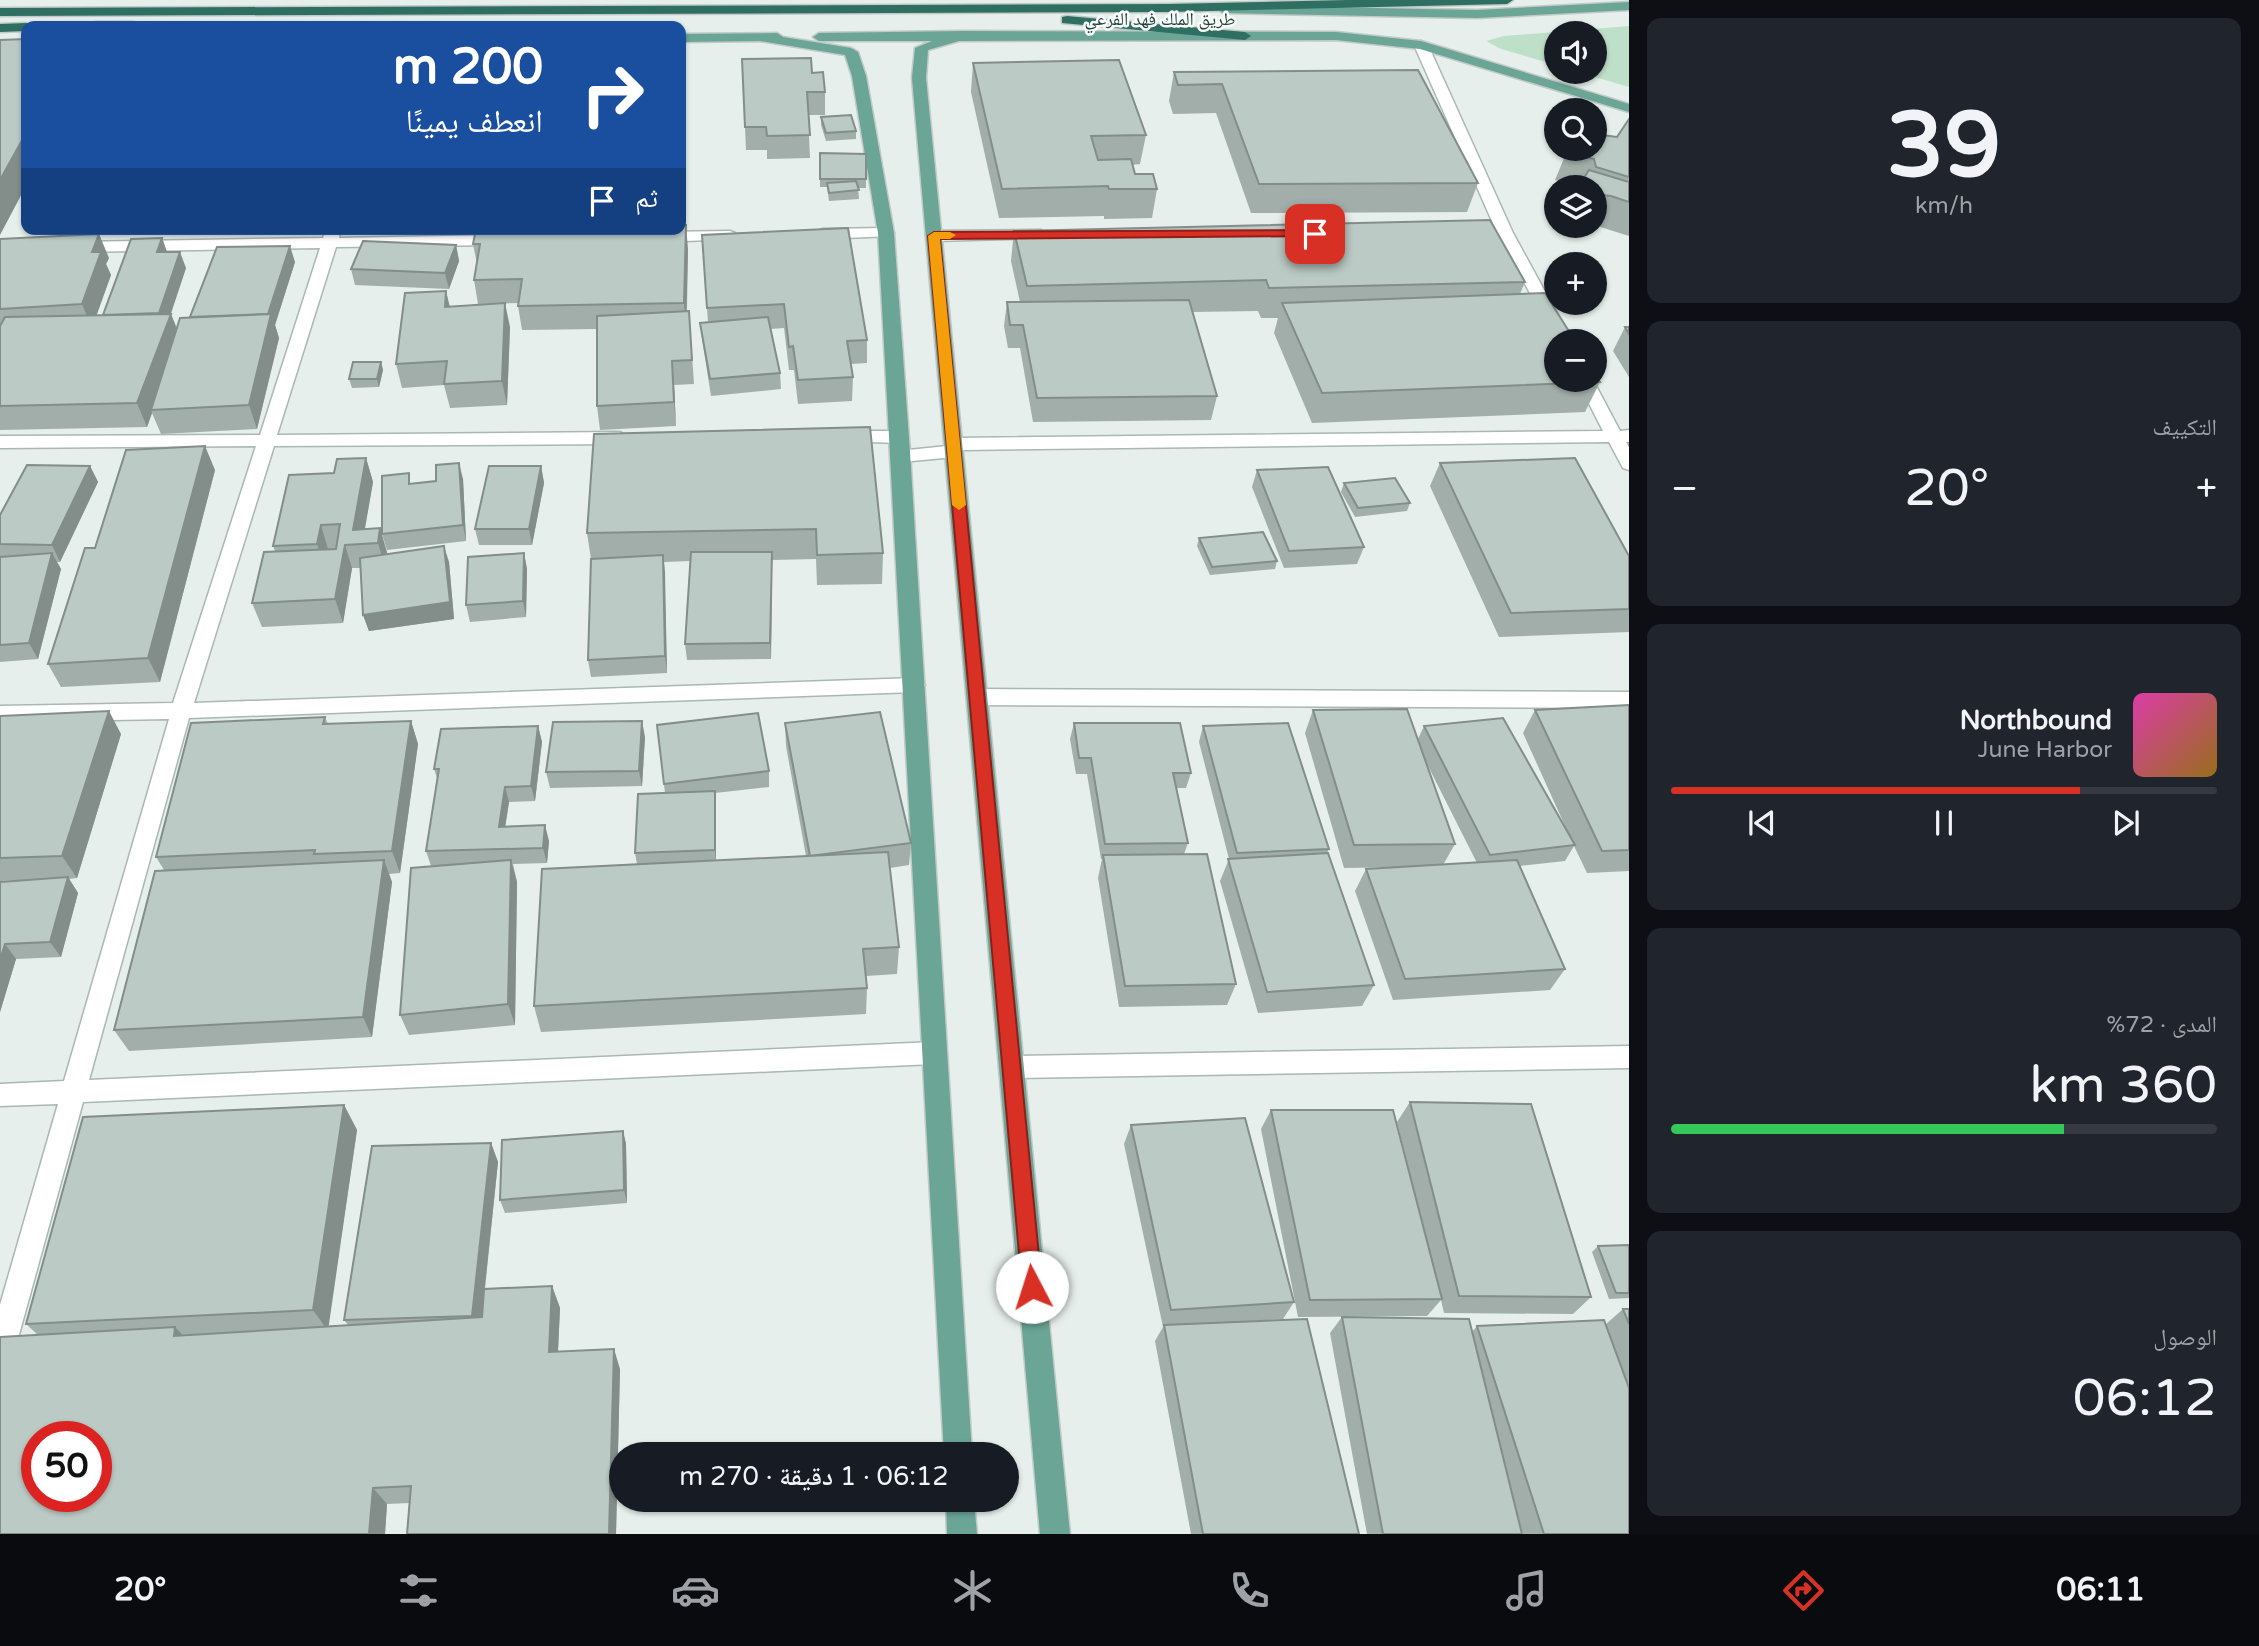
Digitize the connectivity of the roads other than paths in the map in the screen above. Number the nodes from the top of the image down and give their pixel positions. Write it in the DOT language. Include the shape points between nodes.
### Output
graph roads {
  1 [pos="1507,0"];
  2 [pos="1629,6"];
  3 [pos="1168,8"];
  4 [pos="936,9"];
  5 [pos="619,10"];
  6 [pos="0,12"];
  7 [pos="316,21"];
  8 [pos="21,27"];
  9 [pos="0,28"];
  10 [pos="964,35"];
  11 [pos="1245,36"];
  12 [pos="762,37"];
  13 [pos="686,38"];
  14 [pos="0,40"];
  15 [pos="21,40"];
  16 [pos="1421,45"];
  17 [pos="1629,108"];
  18 [pos="886,233"];
  19 [pos="1449,233"];
  20 [pos="1505,233"];
  21 [pos="803,235"];
  22 [pos="1059,235"];
  23 [pos="332,236"];
  24 [pos="747,236"];
  25 [pos="934,236"];
  26 [pos="649,237"];
  27 [pos="524,240"];
  28 [pos="55,247"];
  29 [pos="1557,329"];
  30 [pos="1593,392"];
  31 [pos="1622,436"];
  32 [pos="830,437"];
  33 [pos="638,438"];
  34 [pos="267,439"];
  35 [pos="0,442"];
  36 [pos="900,444"];
  37 [pos="954,447"];
  38 [pos="1629,464"];
  39 [pos="915,685"];
  40 [pos="977,697"];
  41 [pos="1629,700"];
  42 [pos="181,711"];
  43 [pos="0,713"];
  44 [pos="934,1054"];
  45 [pos="1629,1057"];
  46 [pos="1011,1067"];
  47 [pos="74,1091"];
  48 [pos="0,1095"];
  49 [pos="0,1353"];
  50 [pos="957,1442"];
  51 [pos="961,1512"];
  52 [pos="962,1534"];
  53 [pos="1055,1534"];
  1 -- 3 [label="highway"];
  2 -- 3 [label="main road, طريق الملك فهد الفرعي" via="1439,15"];
  3 -- 4 [label="highway"];
  4 -- 5 [label="highway"];
  4 -- 11 [label="highway"];
  5 -- 6 [label="highway"];
  5 -- 7 [label="highway"];
  8 -- 9 [label="highway"];
  10 -- 11 [label="main road, طريق الملك فهد الفرعي"];
  10 -- 12 [label="main road, طريق الملك فهد الفرعي"];
  10 -- 25 [label="main road" via="922,48 919,78"];
  11 -- 16 [label="main road, طريق الملك فهد الفرعي" via="1336,36"];
  12 -- 13 [label="main road, طريق الملك فهد الفرعي"];
  12 -- 18 [label="main road" via="851,52"];
  14 -- 15 [label="main road"];
  16 -- 17 [label="main road, طريق الملك فهد الفرعي"];
  16 -- 20 [label="street"];
  18 -- 21 [label="street"];
  18 -- 36 [label="main road"];
  19 -- 20 [label="street"];
  20 -- 29 [label="street"];
  22 -- 25 [label="street"];
  23 -- 27 [label="street"];
  23 -- 28 [label="street"];
  23 -- 34 [label="street"];
  24 -- 26 [label="street"];
  25 -- 37 [label="main road"];
  30 -- 31 [label="street"];
  31 -- 37 [label="street"];
  31 -- 38 [label="street"];
  32 -- 36 [label="street"];
  33 -- 34 [label="street"];
  34 -- 35 [label="street"];
  34 -- 42 [label="street"];
  36 -- 37 [label="street" via="902,456"];
  36 -- 39 [label="main road"];
  37 -- 40 [label="main road"];
  39 -- 42 [label="street"];
  39 -- 44 [label="main road"];
  40 -- 41 [label="street"];
  40 -- 46 [label="main road"];
  42 -- 43 [label="street"];
  42 -- 47 [label="street"];
  44 -- 47 [label="street"];
  44 -- 50 [label="main road"];
  45 -- 46 [label="street"];
  46 -- 53 [label="main road"];
  47 -- 48 [label="street"];
  47 -- 49 [label="street"];
  51 -- 52 [label="main road"];
}
